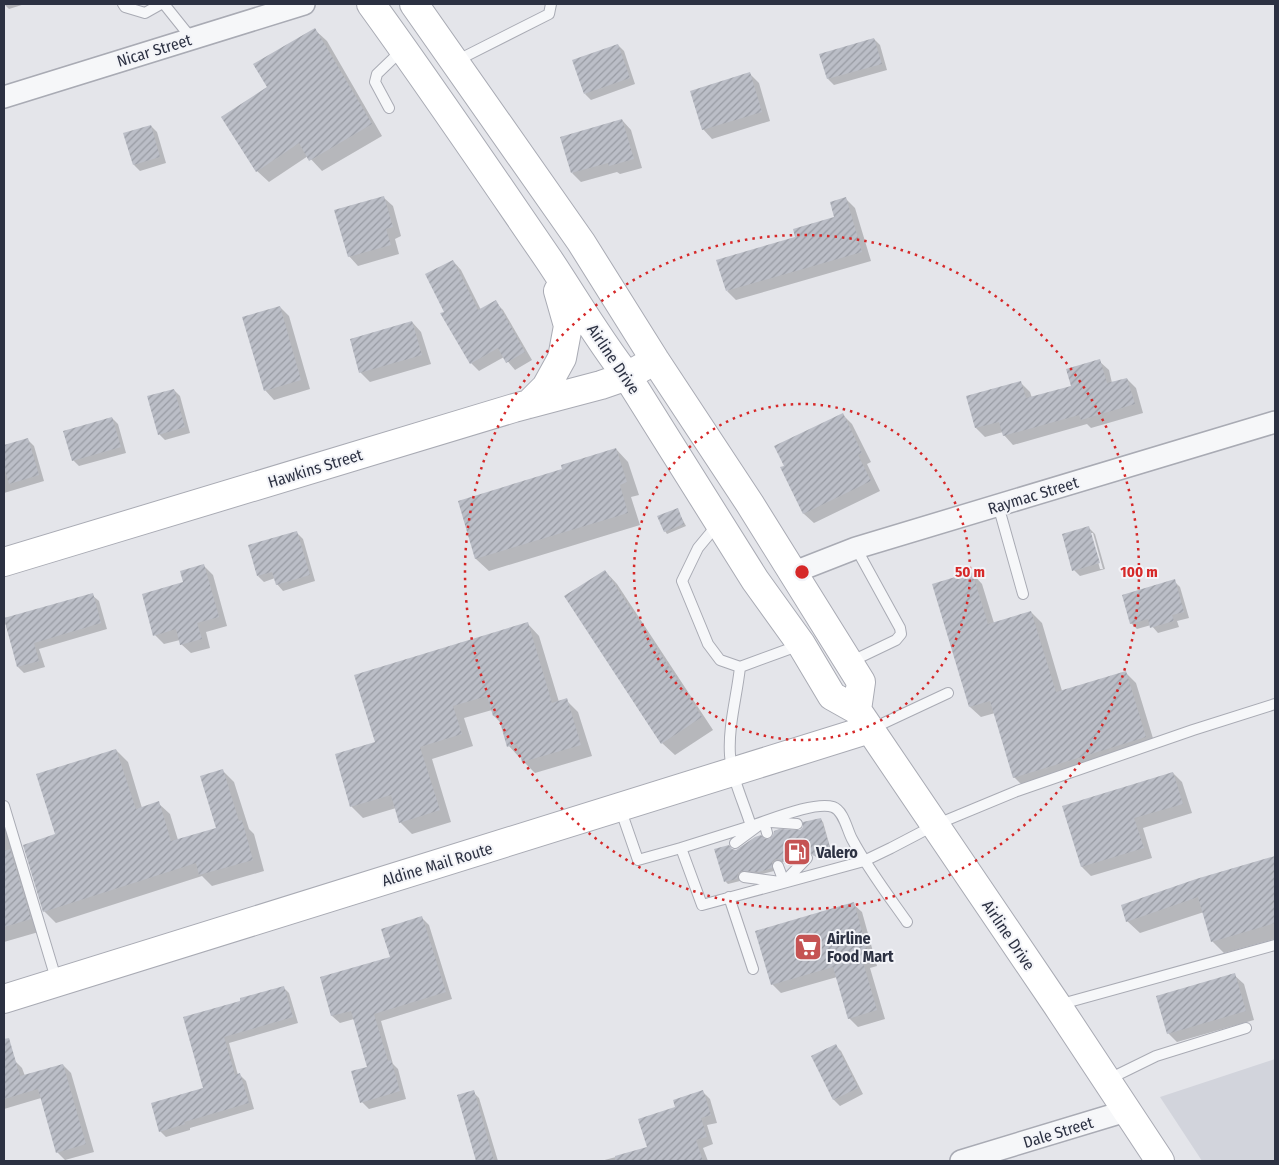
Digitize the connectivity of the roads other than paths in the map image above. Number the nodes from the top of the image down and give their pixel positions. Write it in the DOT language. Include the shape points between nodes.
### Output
graph roads {
  1 [pos="123,4"];
  2 [pos="162,4"];
  3 [pos="304,4"];
  4 [pos="371,4"];
  5 [pos="414,4"];
  6 [pos="551,4"];
  7 [pos="192,38"];
  8 [pos="404,49"];
  9 [pos="455,61"];
  10 [pos="4,97"];
  11 [pos="389,108"];
  12 [pos="550,263"];
  13 [pos="655,360"];
  14 [pos="627,376"];
  15 [pos="529,404"];
  16 [pos="1275,422"];
  17 [pos="998,506"];
  18 [pos="720,522"];
  19 [pos="856,548"];
  20 [pos="4,562"];
  21 [pos="792,573"];
  22 [pos="1024,594"];
  23 [pos="801,644"];
  24 [pos="849,663"];
  25 [pos="740,667"];
  26 [pos="948,693"];
  27 [pos="1275,704"];
  28 [pos="864,720"];
  29 [pos="734,772"];
  30 [pos="4,806"];
  31 [pos="619,808"];
  32 [pos="764,822"];
  33 [pos="797,824"];
  34 [pos="935,825"];
  35 [pos="752,826"];
  36 [pos="768,833"];
  37 [pos="734,843"];
  38 [pos="681,848"];
  39 [pos="807,858"];
  40 [pos="864,861"];
  41 [pos="778,866"];
  42 [pos="744,876"];
  43 [pos="784,882"];
  44 [pos="729,897"];
  45 [pos="907,922"];
  46 [pos="1275,944"];
  47 [pos="753,969"];
  48 [pos="57,983"];
  49 [pos="4,999"];
  50 [pos="1057,1005"];
  51 [pos="1246,1028"];
  52 [pos="1106,1081"];
  53 [pos="1126,1111"];
  54 [pos="961,1161"];
  55 [pos="1160,1161"];
  1 -- 2 [label="lane" via="145,13"];
  2 -- 7 [label="lane"];
  3 -- 7 [label="street, Nicar Street"];
  4 -- 8 [label="main road, Airline Drive"];
  5 -- 9 [label="main road, Airline Drive"];
  6 -- 9 [label="lane" via="549,14"];
  7 -- 10 [label="street, Nicar Street"];
  8 -- 11 [label="lane" via="376,74 375,82"];
  8 -- 12 [label="main road, Airline Drive"];
  9 -- 13 [label="main road, Airline Drive" via="581,242"];
  12 -- 14 [label="main road, Airline Drive"];
  12 -- 15 [label="main road" via="568,326 562,358 546,387"];
  13 -- 14 [label="main road, Hawkins Street"];
  13 -- 21 [label="main road, Airline Drive"];
  14 -- 15 [label="main road, Hawkins Street"];
  14 -- 18 [label="main road, Airline Drive"];
  15 -- 20 [label="main road, Hawkins Street"];
  16 -- 17 [label="street, Raymac Street"];
  17 -- 19 [label="street, Raymac Street"];
  17 -- 22 [label="lane"];
  18 -- 23 [label="main road, Airline Drive" via="755,580"];
  18 -- 25 [label="lane" via="698,548 682,581 708,644 720,660"];
  19 -- 21 [label="street, Raymac Street"];
  19 -- 24 [label="lane" via="900,628 900,634 896,640"];
  21 -- 24 [label="main road, Airline Drive"];
  23 -- 25 [label="lane"];
  23 -- 28 [label="main road, Airline Drive" via="832,696"];
  24 -- 28 [label="main road, Airline Drive" via="861,682"];
  25 -- 29 [label="lane" via="731,728 730,755"];
  26 -- 28 [label="lane"];
  27 -- 34 [label="lane" via="1025,788"];
  28 -- 29 [label="main road, Aldine Mail Route"];
  28 -- 34 [label="main road, Airline Drive"];
  29 -- 31 [label="main road, Aldine Mail Route"];
  29 -- 35 [label="lane"];
  30 -- 48 [label="lane"];
  31 -- 38 [label="lane" via="638,860"];
  31 -- 48 [label="main road, Aldine Mail Route"];
  32 -- 33 [label="lane"];
  32 -- 35 [label="lane"];
  32 -- 36 [label="lane"];
  32 -- 37 [label="lane"];
  32 -- 40 [label="lane" via="816,806 834,808 841,814"];
  34 -- 40 [label="lane"];
  34 -- 50 [label="main road, Airline Drive"];
  35 -- 38 [label="lane"];
  38 -- 44 [label="lane" via="702,905"];
  39 -- 43 [label="lane"];
  40 -- 43 [label="lane"];
  40 -- 45 [label="lane"];
  41 -- 43 [label="lane"];
  42 -- 43 [label="lane"];
  43 -- 44 [label="lane"];
  44 -- 47 [label="lane"];
  46 -- 50 [label="lane"];
  48 -- 49 [label="main road, Aldine Mail Route"];
  50 -- 52 [label="main road, Airline Drive"];
  51 -- 52 [label="lane" via="1156,1056"];
  52 -- 53 [label="main road, Airline Drive"];
  53 -- 54 [label="street, Dale Street"];
  53 -- 55 [label="main road, Airline Drive"];
}
